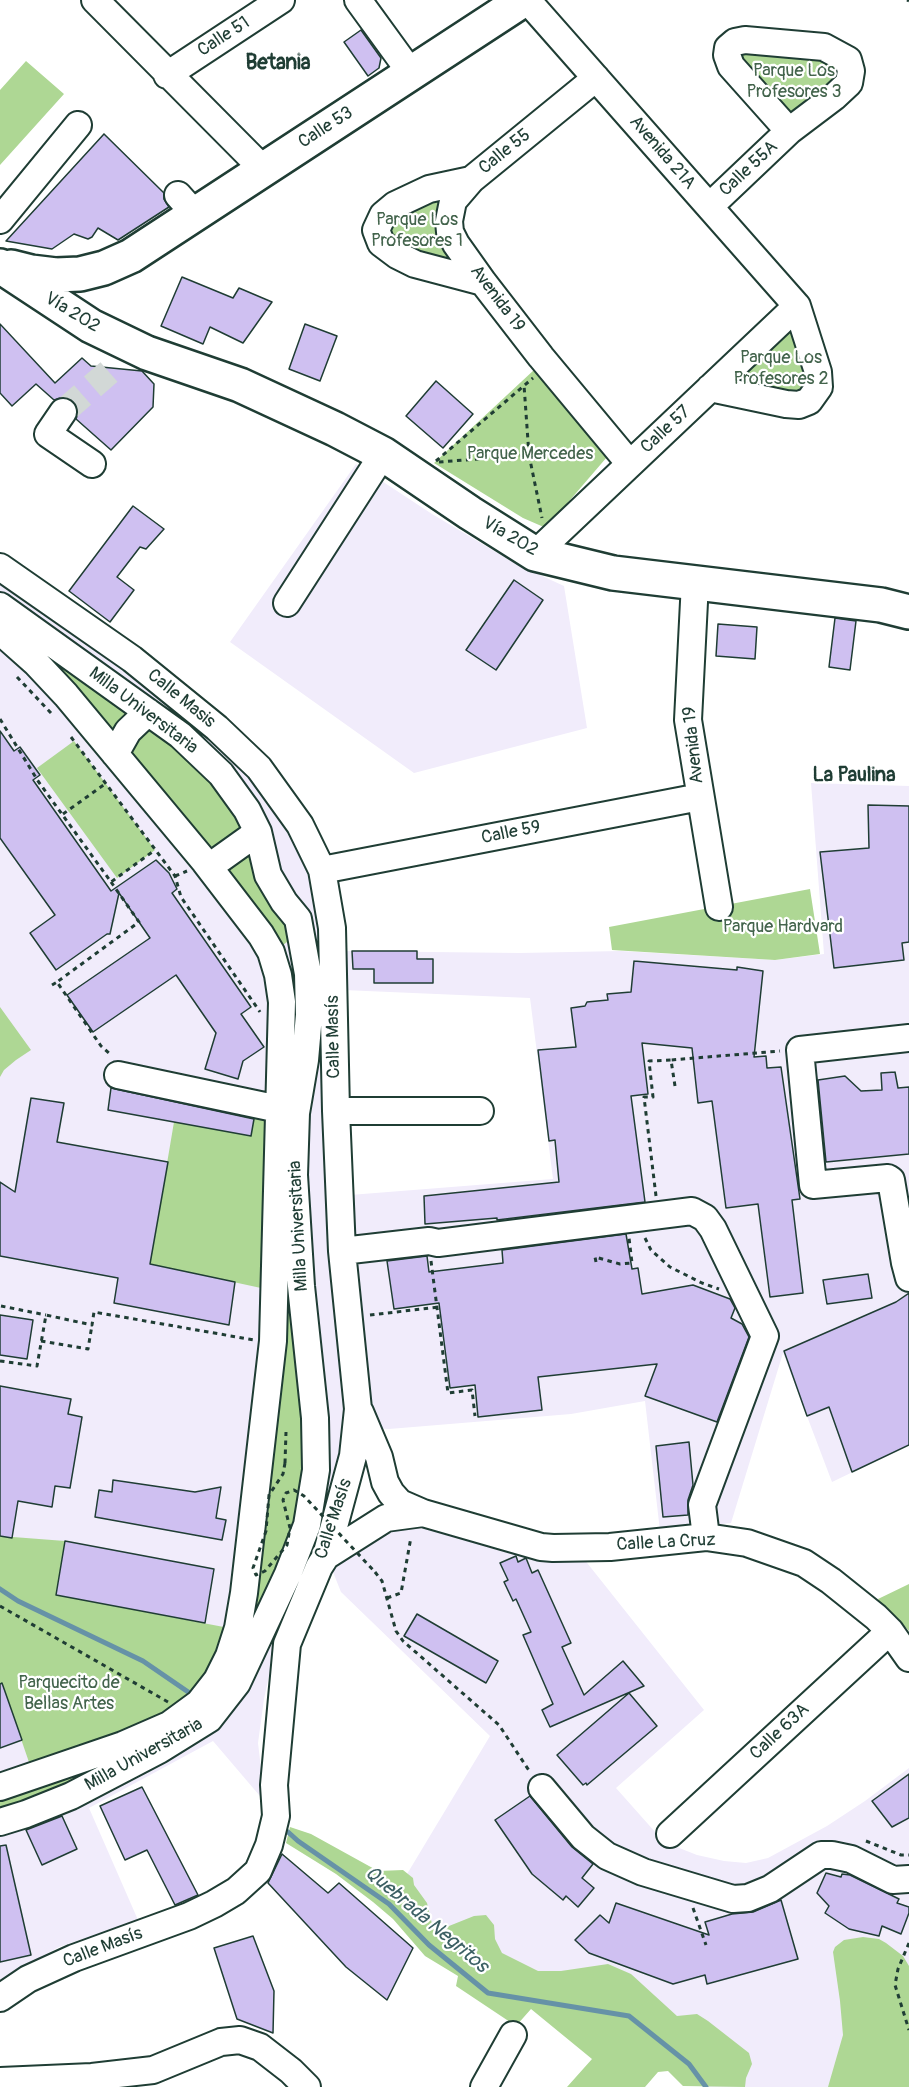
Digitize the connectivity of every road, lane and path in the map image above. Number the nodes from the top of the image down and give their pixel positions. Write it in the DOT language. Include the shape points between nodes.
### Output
graph roads {
  1 [pos="95,0"];
  2 [pos="281,0"];
  3 [pos="358,0"];
  4 [pos="525,0"];
  5 [pos="411,73"];
  6 [pos="167,75"];
  7 [pos="596,78"];
  8 [pos="78,125"];
  9 [pos="789,131"];
  10 [pos="263,169"];
  11 [pos="471,180"];
  12 [pos="710,206"];
  13 [pos="0,220"];
  14 [pos="456,244"];
  15 [pos="130,256"];
  16 [pos="0,264"];
  17 [pos="0,278"];
  18 [pos="483,282"];
  19 [pos="97,285"];
  20 [pos="0,292"];
  21 [pos="44,296"];
  22 [pos="797,306"];
  23 [pos="91,326"];
  24 [pos="147,353"];
  25 [pos="548,365"];
  26 [pos="524,385"];
  27 [pos="710,388"];
  28 [pos="63,411"];
  29 [pos="383,454"];
  30 [pos="529,455"];
  31 [pos="428,457"];
  32 [pos="434,463"];
  33 [pos="92,464"];
  34 [pos="630,464"];
  35 [pos="444,469"];
  36 [pos="540,541"];
  37 [pos="0,567"];
  38 [pos="695,582"];
  39 [pos="287,603"];
  40 [pos="0,606"];
  41 [pos="909,612"];
  42 [pos="0,631"];
  43 [pos="13,673"];
  44 [pos="148,712"];
  45 [pos="57,719"];
  46 [pos="0,721"];
  47 [pos="68,734"];
  48 [pos="115,754"];
  49 [pos="105,783"];
  50 [pos="700,797"];
  51 [pos="63,815"];
  52 [pos="258,832"];
  53 [pos="154,850"];
  54 [pos="209,867"];
  55 [pos="322,870"];
  56 [pos="111,882"];
  57 [pos="719,907"];
  58 [pos="302,942"];
  59 [pos="270,952"];
  60 [pos="57,982"];
  61 [pos="52,986"];
  62 [pos="260,1012"];
  63 [pos="909,1038"];
  64 [pos="800,1050"];
  65 [pos="671,1060"];
  66 [pos="115,1065"];
  67 [pos="675,1086"];
  68 [pos="287,1111"];
  69 [pos="336,1111"];
  70 [pos="480,1111"];
  71 [pos="656,1199"];
  72 [pos="627,1230"];
  73 [pos="644,1235"];
  74 [pos="342,1251"];
  75 [pos="596,1262"];
  76 [pos="909,1278"];
  77 [pos="726,1290"];
  78 [pos="1,1306"];
  79 [pos="46,1315"];
  80 [pos="368,1323"];
  81 [pos="92,1325"];
  82 [pos="41,1341"];
  83 [pos="273,1341"];
  84 [pos="0,1361"];
  85 [pos="358,1409"];
  86 [pos="475,1416"];
  87 [pos="285,1463"];
  88 [pos="419,1514"];
  89 [pos="706,1537"];
  90 [pos="326,1556"];
  91 [pos="387,1598"];
  92 [pos="0,1606"];
  93 [pos="396,1631"];
  94 [pos="890,1631"];
  95 [pos="909,1658"];
  96 [pos="169,1703"];
  97 [pos="0,1787"];
  98 [pos="542,1788"];
  99 [pos="0,1822"];
  100 [pos="670,1834"];
  101 [pos="909,1879"];
  102 [pos="909,1943"];
  103 [pos="0,1998"];
  104 [pos="909,2030"];
  105 [pos="513,2035"];
  106 [pos="160,2079"];
  107 [pos="0,2081"];
  108 [pos="307,2087"];
  109 [pos="484,2087"];
  1 -- 6 [label="street"];
  2 -- 6 [label="street, Calle 51"];
  3 -- 5 [label="street"];
  4 -- 5 [label="main road, Calle 53"];
  4 -- 7 [label="street, Avenida 21A"];
  5 -- 10 [label="main road, Calle 53"];
  6 -- 10 [label="street"];
  7 -- 11 [label="street, Calle 55"];
  7 -- 12 [label="street, Avenida 21A"];
  8 -- 13 [label="street"];
  9 -- 9 [label="street, Calle 55A" via="849,82 848,60 824,47 735,42 728,48 731,66"];
  9 -- 12 [label="street, Calle 55A"];
  10 -- 15 [label="main road, Calle 53" via="186,205"];
  11 -- 14 [label="street, Calle 55" via="450,210 450,232"];
  11 -- 18 [label="street" via="429,189 395,205 376,230 381,243 415,264"];
  12 -- 22 [label="street, Avenida 21A"];
  14 -- 18 [label="street, Avenida 19"];
  15 -- 16 [label="main road, Calle 53" via="80,274 31,272"];
  15 -- 19 [label="main road, Calle 53"];
  16 -- 21 [label="main road, Vía 202"];
  17 -- 21 [label="main road, Calle 53"];
  18 -- 25 [label="street, Avenida 19"];
  19 -- 21 [label="main road, Calle 53" via="82,292"];
  19 -- 23 [label="main road" via="86,294 82,305 83,317"];
  20 -- 24 [label="main road, Vía 202" via="79,336 109,348"];
  21 -- 23 [label="main road, Vía 202"];
  22 -- 27 [label="street, Calle 57"];
  22 -- 27 [label="street" via="818,372 819,387 809,401 786,404"];
  23 -- 24 [label="main road, Vía 202"];
  24 -- 29 [label="main road, Vía 202" via="240,386"];
  25 -- 26 [label="path"];
  25 -- 34 [label="street, Avenida 19"];
  26 -- 30 [label="path"];
  26 -- 32 [label="path"];
  27 -- 34 [label="street, Calle 57"];
  28 -- 33 [label="street" via="48,434"];
  29 -- 36 [label="main road, Vía 202" via="470,513"];
  29 -- 39 [label="street"];
  30 -- 32 [label="path"];
  30 -- 36 [label="path"];
  31 -- 32 [label="path"];
  32 -- 35 [label="path"];
  34 -- 36 [label="street, Calle 57"];
  36 -- 38 [label="main road, Vía 202" via="613,573"];
  37 -- 55 [label="street, Calle Masis" via="132,659 234,744 259,768 300,825"];
  38 -- 41 [label="main road, Vía 202" via="881,605"];
  38 -- 50 [label="street, Avenida 19" via="688,720"];
  40 -- 44 [label="street, Milla Universitaria"];
  42 -- 48 [label="street, Milla Universitaria" via="66,695"];
  43 -- 45 [label="path"];
  44 -- 48 [label="street" via="128,731"];
  44 -- 52 [label="street, Milla Universitaria" via="180,735 221,774"];
  46 -- 51 [label="path"];
  47 -- 49 [label="path"];
  48 -- 54 [label="street, Milla Universitaria"];
  49 -- 51 [label="path"];
  49 -- 53 [label="path"];
  50 -- 55 [label="street, Calle 59"];
  50 -- 57 [label="street, Avenida 19"];
  51 -- 56 [label="path"];
  52 -- 54 [label="street"];
  52 -- 58 [label="street, Milla Universitaria" via="268,875 298,919"];
  53 -- 56 [label="path"];
  53 -- 62 [label="path" via="175,876 181,897"];
  54 -- 59 [label="street, Milla Universitaria"];
  55 -- 69 [label="street, Calle Masís" via="332,928"];
  56 -- 60 [label="path" via="139,922"];
  58 -- 59 [label="street" via="284,953"];
  58 -- 68 [label="street, Milla Universitaria" via="309,1015 305,1060"];
  59 -- 68 [label="street, Milla Universitaria" via="282,1002"];
  60 -- 61 [label="path"];
  60 -- 66 [label="path"];
  63 -- 64 [label="street"];
  64 -- 65 [label="path"];
  64 -- 76 [label="street" via="813,1185 891,1180"];
  65 -- 67 [label="path"];
  65 -- 71 [label="path" via="649,1061 653,1097 644,1097"];
  66 -- 68 [label="street"];
  68 -- 83 [label="street, Milla Universitaria"];
  68 -- 99 [label="street, Milla Universitaria" via="316,1461 307,1525 299,1548 237,1683 209,1719 71,1796"];
  69 -- 70 [label="street"];
  69 -- 74 [label="street, Calle Masís"];
  72 -- 75 [label="path" via="632,1263 595,1257"];
  73 -- 77 [label="path" via="651,1250 670,1267"];
  74 -- 85 [label="street, Calle Masís"];
  74 -- 89 [label="street" via="692,1211 705,1218 765,1336 702,1505"];
  78 -- 79 [label="path"];
  79 -- 81 [label="path"];
  79 -- 82 [label="path"];
  80 -- 86 [label="path" via="367,1316 438,1307 448,1393 472,1390"];
  81 -- 82 [label="path" via="88,1349"];
  81 -- 83 [label="path" via="94,1312"];
  82 -- 84 [label="path" via="37,1366"];
  83 -- 97 [label="street, Milla Universitaria" via="244,1593 229,1656 216,1680 199,1703 169,1725"];
  85 -- 88 [label="street, Calle La Cruz" via="391,1493"];
  85 -- 90 [label="street, Calle Masís" via="353,1456"];
  87 -- 91 [label="path, bridge" via="284,1474 269,1495 266,1531 253,1568 256,1575 265,1571 287,1545 290,1528 283,1500 286,1493 294,1490 375,1572"];
  88 -- 89 [label="street, Calle La Cruz" via="553,1548 610,1547"];
  88 -- 90 [label="street, Calle La Cruz" via="386,1518"];
  88 -- 91 [label="path" via="401,1593"];
  89 -- 94 [label="street, Calle La Cruz" via="747,1543 804,1563 852,1597"];
  90 -- 103 [label="street, Calle Masís" via="287,1644 274,1785 276,1816 258,1871 236,1891 206,1908 28,1978"];
  91 -- 93 [label="path"];
  92 -- 96 [label="path"];
  94 -- 95 [label="street, Calle La Cruz"];
  94 -- 100 [label="street, Calle 63A"];
  98 -- 101 [label="street" via="583,1837 607,1856 644,1872 733,1899 770,1889 820,1855 851,1859 893,1880"];
  102 -- 104 [label="path" via="895,1985"];
  105 -- 109 [label="street"];
  106 -- 107 [label="street"];
  106 -- 108 [label="street" via="221,2042 240,2040 260,2047"];
}
